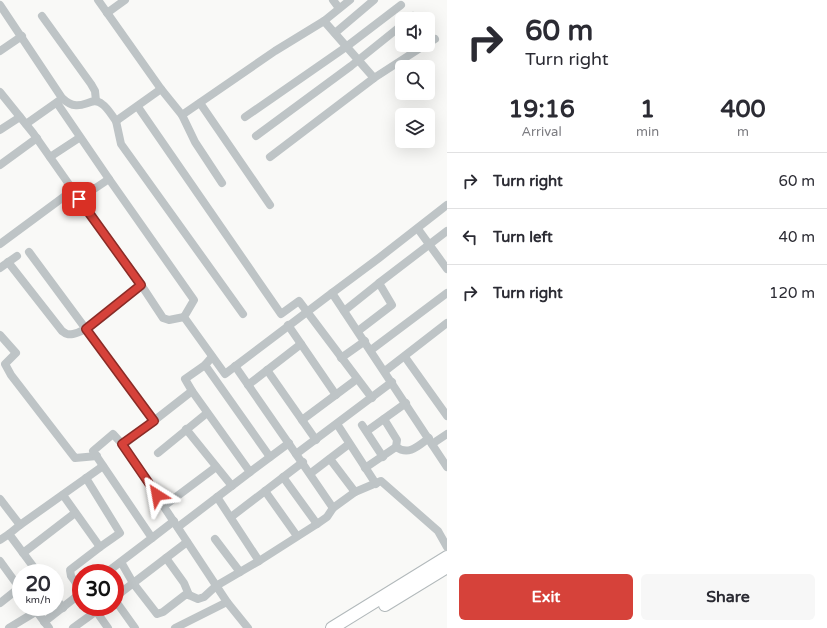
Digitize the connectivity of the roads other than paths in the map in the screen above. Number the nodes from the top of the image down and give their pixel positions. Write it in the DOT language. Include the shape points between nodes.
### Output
graph roads {
  1 [pos="98,0"];
  2 [pos="125,0"];
  3 [pos="333,0"];
  4 [pos="350,0"];
  5 [pos="374,0"];
  6 [pos="0,5"];
  7 [pos="401,6"];
  8 [pos="339,8"];
  9 [pos="107,13"];
  10 [pos="42,16"];
  11 [pos="324,21"];
  12 [pos="395,31"];
  13 [pos="335,33"];
  14 [pos="22,36"];
  15 [pos="346,47"];
  16 [pos="0,51"];
  17 [pos="414,52"];
  18 [pos="358,60"];
  19 [pos="374,78"];
  20 [pos="161,89"];
  21 [pos="0,92"];
  22 [pos="59,101"];
  23 [pos="96,101"];
  24 [pos="200,103"];
  25 [pos="138,107"];
  26 [pos="182,115"];
  27 [pos="20,117"];
  28 [pos="245,117"];
  29 [pos="116,121"];
  30 [pos="26,124"];
  31 [pos="0,130"];
  32 [pos="256,136"];
  33 [pos="37,138"];
  34 [pos="79,138"];
  35 [pos="50,157"];
  36 [pos="270,157"];
  37 [pos="0,165"];
  38 [pos="109,179"];
  39 [pos="222,183"];
  40 [pos="73,190"];
  41 [pos="79,199"];
  42 [pos="270,205"];
  43 [pos="447,205"];
  44 [pos="418,228"];
  45 [pos="447,231"];
  46 [pos="0,244"];
  47 [pos="430,244"];
  48 [pos="29,252"];
  49 [pos="16,256"];
  50 [pos="2,265"];
  51 [pos="447,269"];
  52 [pos="379,283"];
  53 [pos="141,285"];
  54 [pos="332,293"];
  55 [pos="447,293"];
  56 [pos="307,310"];
  57 [pos="344,311"];
  58 [pos="243,314"];
  59 [pos="184,316"];
  60 [pos="447,323"];
  61 [pos="288,325"];
  62 [pos="86,329"];
  63 [pos="358,331"];
  64 [pos="0,335"];
  65 [pos="365,341"];
  66 [pos="301,344"];
  67 [pos="371,350"];
  68 [pos="404,356"];
  69 [pos="212,357"];
  70 [pos="341,358"];
  71 [pos="205,365"];
  72 [pos="235,366"];
  73 [pos="267,370"];
  74 [pos="385,371"];
  75 [pos="356,379"];
  76 [pos="392,382"];
  77 [pos="248,384"];
  78 [pos="192,391"];
  79 [pos="336,395"];
  80 [pos="372,398"];
  81 [pos="406,403"];
  82 [pos="207,413"];
  83 [pos="447,416"];
  84 [pos="384,419"];
  85 [pos="302,420"];
  86 [pos="154,421"];
  87 [pos="337,424"];
  88 [pos="186,430"];
  89 [pos="447,434"];
  90 [pos="316,440"];
  91 [pos="431,441"];
  92 [pos="289,443"];
  93 [pos="122,444"];
  94 [pos="349,444"];
  95 [pos="396,447"];
  96 [pos="158,453"];
  97 [pos="296,454"];
  98 [pos="97,456"];
  99 [pos="270,457"];
  100 [pos="384,457"];
  101 [pos="330,459"];
  102 [pos="303,462"];
  103 [pos="103,466"];
  104 [pos="216,467"];
  105 [pos="447,467"];
  106 [pos="366,468"];
  107 [pos="250,472"];
  108 [pos="310,473"];
  109 [pos="283,477"];
  110 [pos="86,478"];
  111 [pos="376,484"];
  112 [pos="232,486"];
  113 [pos="264,491"];
  114 [pos="355,492"];
  115 [pos="63,495"];
  116 [pos="217,497"];
  117 [pos="0,499"];
  118 [pos="164,506"];
  119 [pos="333,508"];
  120 [pos="75,513"];
  121 [pos="231,517"];
  122 [pos="176,524"];
  123 [pos="317,524"];
  124 [pos="20,525"];
  125 [pos="9,534"];
  126 [pos="297,536"];
  127 [pos="152,538"];
  128 [pos="215,539"];
  129 [pos="0,540"];
  130 [pos="187,542"];
  131 [pos="100,547"];
  132 [pos="447,547"];
  133 [pos="23,553"];
  134 [pos="447,557"];
  135 [pos="166,558"];
  136 [pos="0,561"];
  137 [pos="259,561"];
  138 [pos="121,562"];
  139 [pos="31,564"];
  140 [pos="78,564"];
  141 [pos="118,564"];
  142 [pos="447,567"];
  143 [pos="72,568"];
  144 [pos="240,572"];
  145 [pos="12,578"];
  146 [pos="72,578"];
  147 [pos="420,579"];
  148 [pos="133,583"];
  149 [pos="216,586"];
  150 [pos="124,590"];
  151 [pos="12,595"];
  152 [pos="189,595"];
  153 [pos="72,600"];
  154 [pos="226,602"];
  155 [pos="0,603"];
  156 [pos="64,607"];
  157 [pos="124,613"];
  158 [pos="26,616"];
  159 [pos="40,616"];
  160 [pos="55,616"];
  161 [pos="89,616"];
  162 [pos="102,616"];
  163 [pos="47,625"];
  164 [pos="13,627"];
  165 [pos="73,628"];
  166 [pos="108,628"];
  167 [pos="135,628"];
  168 [pos="175,628"];
  169 [pos="248,628"];
  170 [pos="332,628"];
  171 [pos="348,628"];
  1 -- 9 [label="street"];
  2 -- 9 [label="street"];
  3 -- 8 [label="street"];
  4 -- 8 [label="street"];
  5 -- 13 [label="street"];
  6 -- 14 [label="street"];
  7 -- 15 [label="street"];
  8 -- 11 [label="street"];
  9 -- 20 [label="street"];
  10 -- 23 [label="street" via="91,84"];
  11 -- 13 [label="street"];
  11 -- 24 [label="street"];
  12 -- 18 [label="street"];
  13 -- 15 [label="street"];
  14 -- 16 [label="street"];
  14 -- 22 [label="street"];
  15 -- 18 [label="street"];
  15 -- 28 [label="street"];
  17 -- 19 [label="street"];
  18 -- 19 [label="street"];
  18 -- 32 [label="street"];
  19 -- 36 [label="street"];
  20 -- 25 [label="street"];
  20 -- 26 [label="street"];
  21 -- 27 [label="street"];
  22 -- 23 [label="street" via="76,106"];
  22 -- 30 [label="street"];
  22 -- 34 [label="street"];
  23 -- 29 [label="street" via="102,103"];
  24 -- 26 [label="street"];
  24 -- 42 [label="street"];
  25 -- 29 [label="street"];
  25 -- 56 [label="street" via="281,314 299,301"];
  26 -- 39 [label="street" via="195,142"];
  27 -- 30 [label="street"];
  27 -- 31 [label="street"];
  29 -- 58 [label="street" via="121,144"];
  30 -- 33 [label="street"];
  33 -- 35 [label="street"];
  33 -- 37 [label="street"];
  34 -- 35 [label="street"];
  34 -- 38 [label="street"];
  35 -- 40 [label="street"];
  38 -- 41 [label="street"];
  38 -- 59 [label="street" via="194,300"];
  40 -- 41 [label="street"];
  40 -- 46 [label="street"];
  41 -- 53 [label="street"];
  43 -- 44 [label="street"];
  44 -- 47 [label="street"];
  44 -- 54 [label="street"];
  45 -- 47 [label="street"];
  47 -- 51 [label="street"];
  47 -- 52 [label="street"];
  48 -- 62 [label="street"];
  49 -- 50 [label="street"];
  50 -- 62 [label="street" via="62,331 72,334"];
  52 -- 57 [label="street"];
  52 -- 63 [label="street" via="392,306"];
  53 -- 59 [label="street" via="162,318 169,320"];
  53 -- 62 [label="street"];
  54 -- 56 [label="street"];
  54 -- 57 [label="street"];
  55 -- 67 [label="street"];
  56 -- 61 [label="street"];
  56 -- 70 [label="street"];
  57 -- 63 [label="street"];
  59 -- 69 [label="street"];
  60 -- 68 [label="street"];
  61 -- 66 [label="street"];
  61 -- 72 [label="street"];
  62 -- 86 [label="street"];
  63 -- 65 [label="street"];
  64 -- 98 [label="street" via="16,353 6,364 8,369 75,458"];
  65 -- 67 [label="street"];
  65 -- 70 [label="street"];
  66 -- 73 [label="street"];
  66 -- 79 [label="street"];
  67 -- 74 [label="street"];
  68 -- 74 [label="street"];
  68 -- 83 [label="street"];
  69 -- 71 [label="street"];
  69 -- 72 [label="street" via="225,374"];
  70 -- 75 [label="street"];
  71 -- 78 [label="street" via="185,379"];
  71 -- 99 [label="street"];
  72 -- 77 [label="street"];
  73 -- 77 [label="street"];
  73 -- 85 [label="street"];
  74 -- 76 [label="street"];
  75 -- 79 [label="street"];
  75 -- 80 [label="street"];
  76 -- 80 [label="street"];
  76 -- 81 [label="street"];
  77 -- 92 [label="street"];
  78 -- 82 [label="street"];
  78 -- 86 [label="street"];
  79 -- 85 [label="street"];
  80 -- 87 [label="street"];
  81 -- 84 [label="street"];
  81 -- 91 [label="street"];
  82 -- 88 [label="street"];
  82 -- 107 [label="street"];
  84 -- 95 [label="street" via="397,440"];
  84 -- 100 [label="street" via="364,428"];
  85 -- 90 [label="street"];
  86 -- 93 [label="street"];
  87 -- 90 [label="street"];
  87 -- 94 [label="street"];
  88 -- 96 [label="street"];
  88 -- 104 [label="street"];
  89 -- 91 [label="street"];
  90 -- 97 [label="street"];
  91 -- 95 [label="street" via="404,452"];
  91 -- 105 [label="street"];
  92 -- 97 [label="street"];
  92 -- 99 [label="street"];
  93 -- 98 [label="street" via="114,434 93,451"];
  93 -- 118 [label="street"];
  94 -- 101 [label="street"];
  94 -- 106 [label="street"];
  95 -- 100 [label="street"];
  97 -- 102 [label="street"];
  98 -- 103 [label="street"];
  99 -- 107 [label="street"];
  100 -- 106 [label="street"];
  101 -- 108 [label="street"];
  101 -- 114 [label="street"];
  102 -- 108 [label="street"];
  102 -- 109 [label="street"];
  103 -- 110 [label="street"];
  103 -- 127 [label="street"];
  104 -- 112 [label="street"];
  104 -- 118 [label="street"];
  106 -- 111 [label="street"];
  107 -- 112 [label="street"];
  108 -- 119 [label="street"];
  109 -- 113 [label="street"];
  109 -- 123 [label="street"];
  110 -- 115 [label="street"];
  110 -- 131 [label="street" via="120,533"];
  111 -- 114 [label="street"];
  111 -- 132 [label="street" via="381,481 438,531"];
  112 -- 116 [label="street"];
  113 -- 121 [label="street"];
  113 -- 126 [label="street"];
  114 -- 119 [label="street"];
  115 -- 120 [label="street"];
  115 -- 124 [label="street"];
  116 -- 121 [label="street"];
  116 -- 122 [label="street"];
  117 -- 124 [label="street"];
  118 -- 122 [label="street"];
  119 -- 123 [label="street" via="327,517"];
  120 -- 131 [label="street"];
  120 -- 133 [label="street"];
  121 -- 137 [label="street"];
  122 -- 127 [label="street"];
  122 -- 130 [label="street"];
  123 -- 126 [label="street"];
  124 -- 125 [label="street"];
  125 -- 129 [label="street"];
  125 -- 133 [label="street"];
  126 -- 137 [label="street"];
  127 -- 138 [label="street"];
  128 -- 144 [label="street"];
  130 -- 135 [label="street"];
  130 -- 149 [label="street"];
  131 -- 140 [label="street"];
  133 -- 139 [label="street"];
  134 -- 147 [label="main road"];
  135 -- 148 [label="street"];
  135 -- 152 [label="street" via="184,583"];
  136 -- 145 [label="street"];
  137 -- 144 [label="street"];
  138 -- 141 [label="street"];
  138 -- 148 [label="street"];
  142 -- 147 [label="main road"];
  143 -- 146 [label="street"];
  144 -- 149 [label="street"];
  147 -- 170 [label="main road"];
  147 -- 171 [label="main road"];
  148 -- 150 [label="street"];
  148 -- 152 [label="street" via="157,614"];
  149 -- 152 [label="street" via="201,599"];
  149 -- 154 [label="street"];
  151 -- 155 [label="street"];
  153 -- 156 [label="street"];
  154 -- 168 [label="street"];
  154 -- 169 [label="street"];
  157 -- 167 [label="street"];
  158 -- 164 [label="street"];
  159 -- 163 [label="street"];
  160 -- 163 [label="street"];
  161 -- 165 [label="street"];
  162 -- 166 [label="street"];
}
